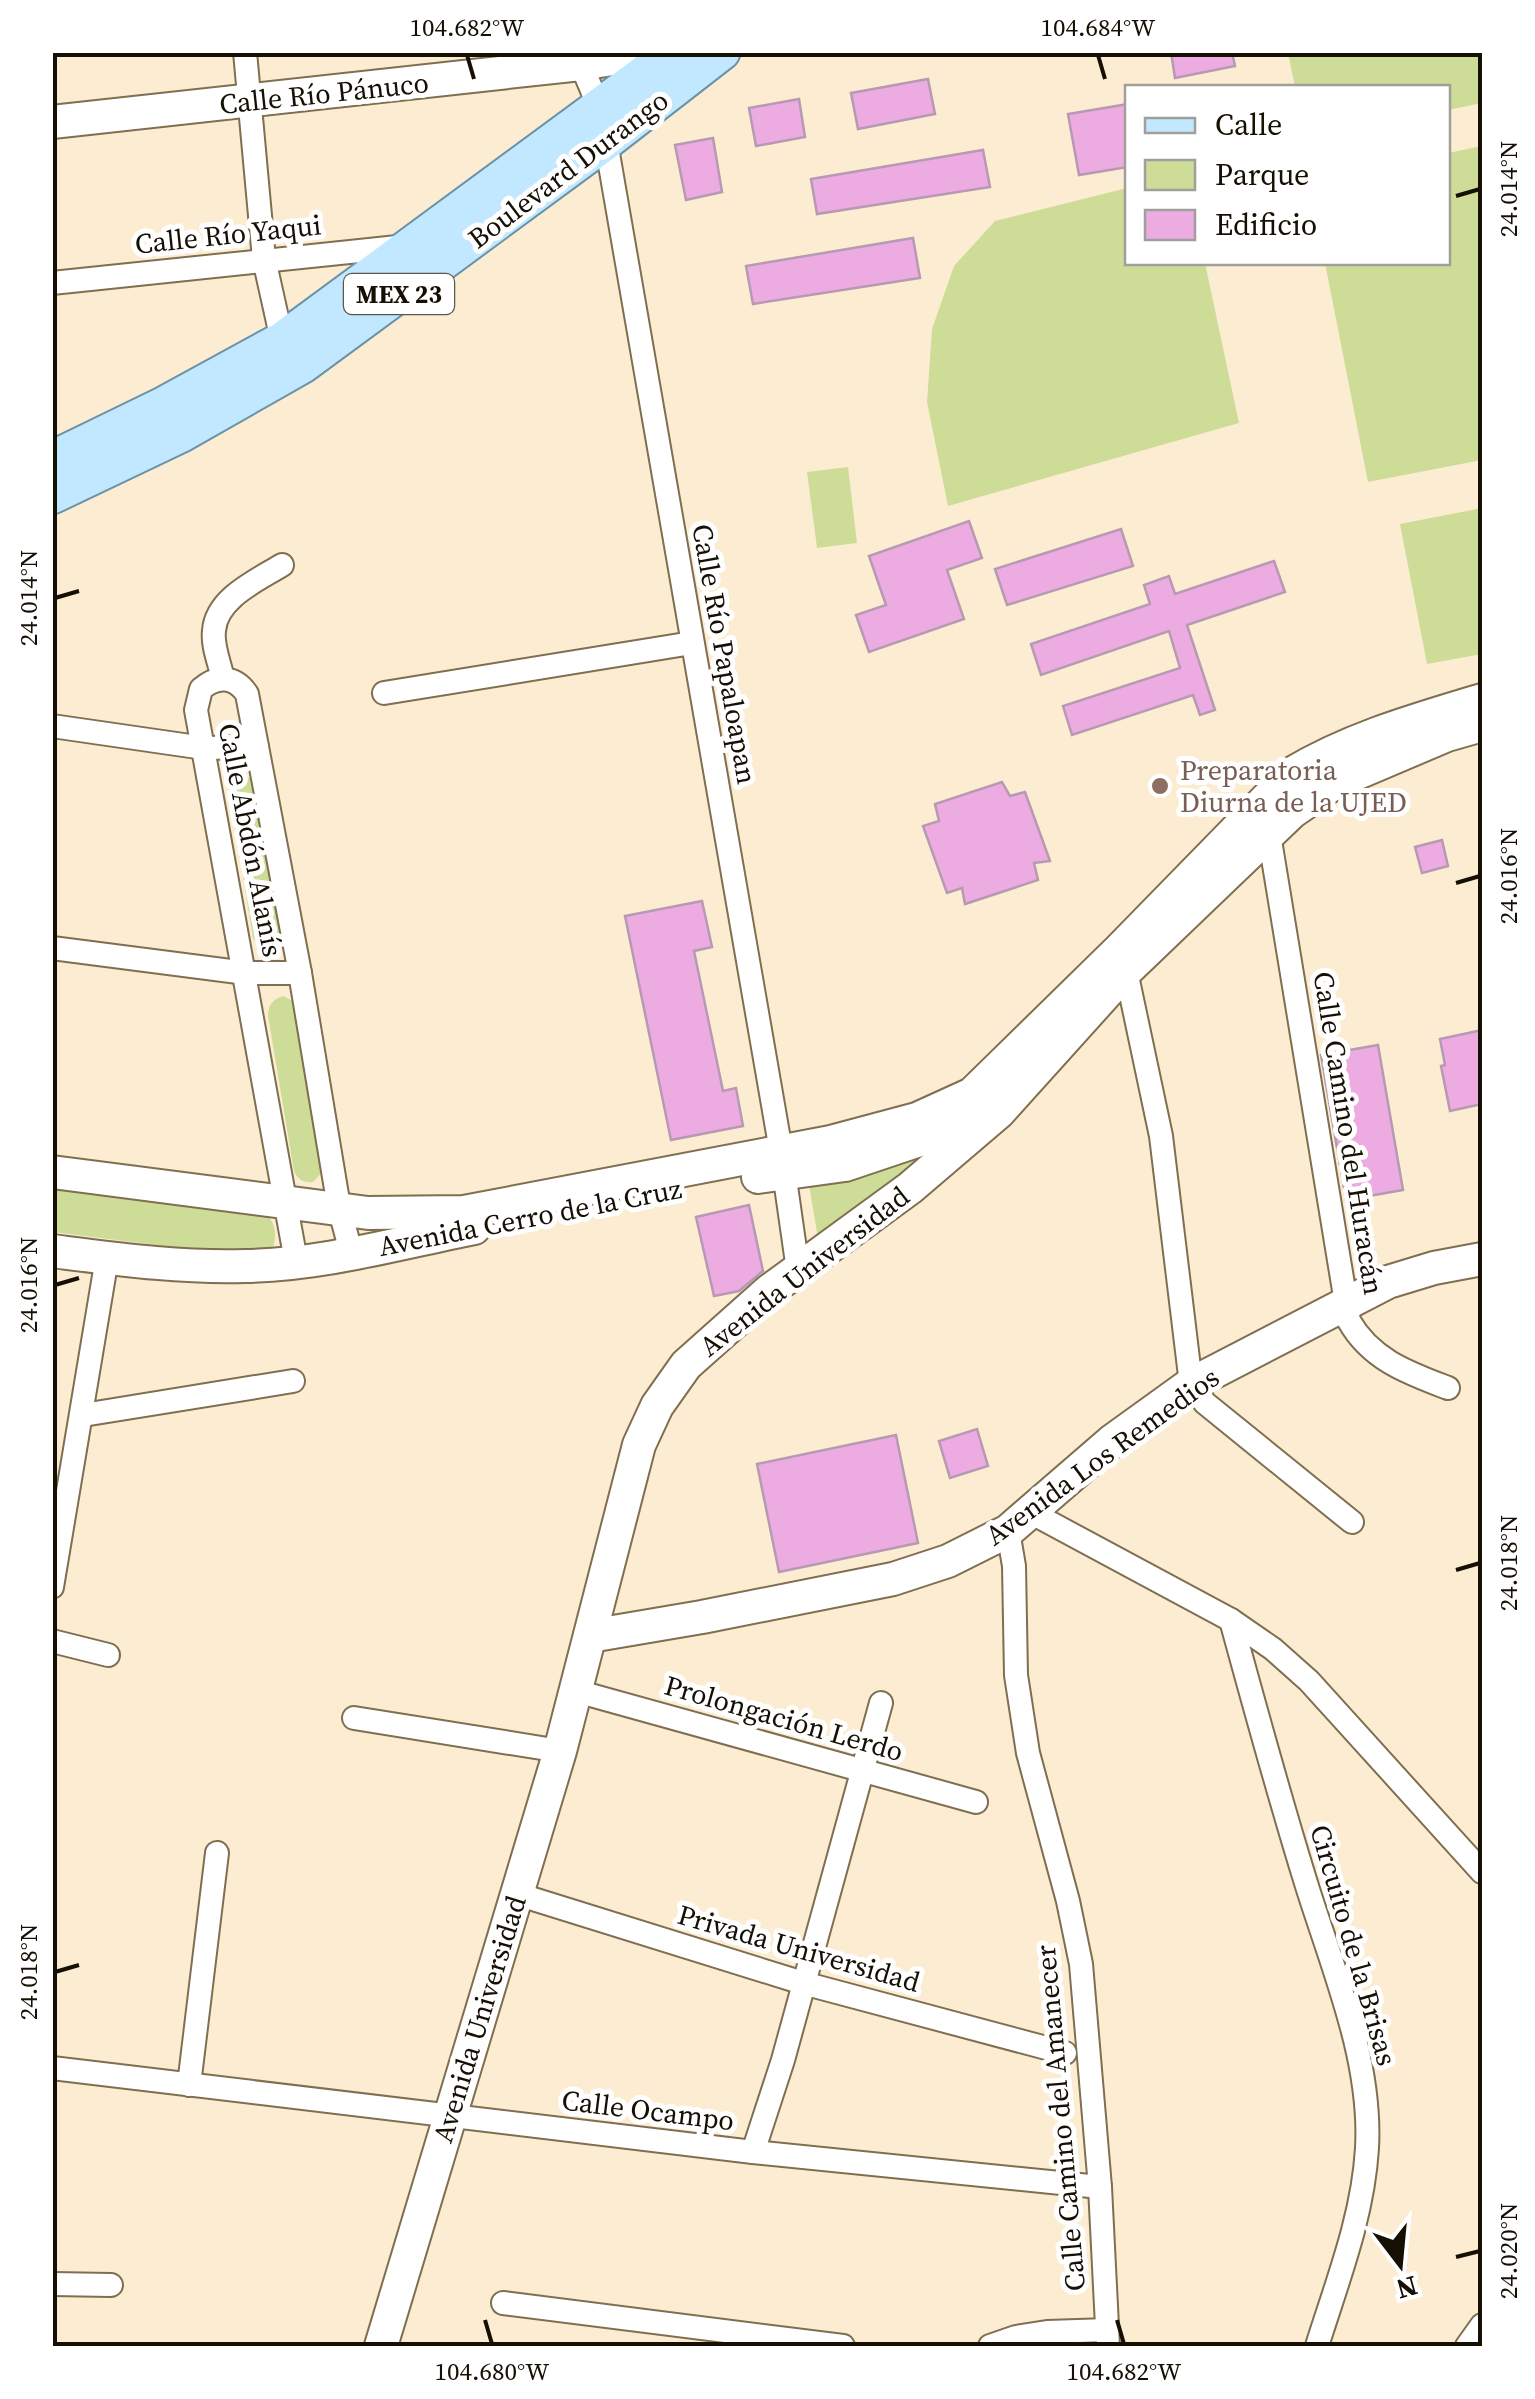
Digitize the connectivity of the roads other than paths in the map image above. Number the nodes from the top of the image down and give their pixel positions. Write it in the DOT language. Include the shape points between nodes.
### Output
graph roads {
  1 [pos="244,52"];
  2 [pos="655,52"];
  3 [pos="673,52"];
  4 [pos="713,53"];
  5 [pos="580,58"];
  6 [pos="250,102"];
  7 [pos="599,107"];
  8 [pos="52,122"];
  9 [pos="606,142"];
  10 [pos="410,246"];
  11 [pos="264,260"];
  12 [pos="52,283"];
  13 [pos="292,352"];
  14 [pos="68,444"];
  15 [pos="52,459"];
  16 [pos="52,496"];
  17 [pos="282,564"];
  18 [pos="692,643"];
  19 [pos="223,678"];
  20 [pos="384,693"];
  21 [pos="1482,700"];
  22 [pos="1482,725"];
  23 [pos="52,726"];
  24 [pos="257,747"];
  25 [pos="204,748"];
  26 [pos="1269,834"];
  27 [pos="52,948"];
  28 [pos="1126,971"];
  29 [pos="246,972"];
  30 [pos="300,973"];
  31 [pos="1000,1112"];
  32 [pos="782,1162"];
  33 [pos="52,1172"];
  34 [pos="287,1202"];
  35 [pos="339,1207"];
  36 [pos="52,1251"];
  37 [pos="351,1252"];
  38 [pos="107,1258"];
  39 [pos="1482,1259"];
  40 [pos="296,1261"];
  41 [pos="798,1270"];
  42 [pos="1345,1302"];
  43 [pos="294,1381"];
  44 [pos="1191,1384"];
  45 [pos="1448,1388"];
  46 [pos="83,1414"];
  47 [pos="1019,1521"];
  48 [pos="1352,1522"];
  49 [pos="52,1587"];
  50 [pos="1231,1620"];
  51 [pos="590,1636"];
  52 [pos="52,1640"];
  53 [pos="108,1655"];
  54 [pos="576,1692"];
  55 [pos="881,1703"];
  56 [pos="354,1718"];
  57 [pos="560,1751"];
  58 [pos="862,1772"];
  59 [pos="976,1802"];
  60 [pos="217,1853"];
  61 [pos="1482,1872"];
  62 [pos="517,1894"];
  63 [pos="803,1984"];
  64 [pos="1065,2054"];
  65 [pos="52,2068"];
  66 [pos="189,2085"];
  67 [pos="450,2114"];
  68 [pos="752,2152"];
  69 [pos="1100,2187"];
  70 [pos="52,2284"];
  71 [pos="111,2286"];
  72 [pos="503,2303"];
  73 [pos="1482,2325"];
  74 [pos="1108,2338"];
  75 [pos="380,2346"];
  76 [pos="844,2346"];
  77 [pos="990,2346"];
  78 [pos="1317,2346"];
  79 [pos="1467,2346"];
  1 -- 6 [label="street"];
  2 -- 5 [label="street, Calle Río Pánuco"];
  3 -- 7 [label="main road, Boulevard Durango / MEX 23"];
  4 -- 9 [label="main road, Boulevard Durango / MEX 23"];
  5 -- 6 [label="street, Calle Río Pánuco"];
  5 -- 7 [label="street, Calle Río Papaloapan"];
  6 -- 8 [label="street, Calle Río Pánuco"];
  6 -- 11 [label="street"];
  7 -- 9 [label="street, Calle Río Papaloapan"];
  7 -- 10 [label="main road, Boulevard Durango / MEX 23"];
  9 -- 13 [label="main road, Boulevard Durango / MEX 23"];
  9 -- 18 [label="street, Calle Río Papaloapan"];
  10 -- 11 [label="street, Calle Río Yaqui"];
  10 -- 13 [label="main road, Boulevard Durango / MEX 23"];
  11 -- 12 [label="street, Calle Río Yaqui"];
  11 -- 13 [label="street"];
  13 -- 14 [label="main road, Boulevard Durango / MEX 23"];
  13 -- 16 [label="main road, Boulevard Durango / MEX 23" via="180,436"];
  14 -- 15 [label="main road, Boulevard Durango / MEX 23"];
  17 -- 19 [label="street" via="220,612 214,631"];
  18 -- 20 [label="street"];
  18 -- 32 [label="street, Calle Río Papaloapan"];
  19 -- 24 [label="street, Calle Abdón Alanís" via="245,689"];
  19 -- 25 [label="street, Calle Abdón Alanís" via="198,695"];
  21 -- 32 [label="street, Avenida Cerro de la Cruz" via="1375,732 1291,774 972,1094 917,1120"];
  22 -- 26 [label="street, Avenida Universidad" via="1334,783"];
  23 -- 25 [label="street"];
  24 -- 25 [label="street"];
  24 -- 30 [label="street, Calle Abdón Alanís"];
  25 -- 29 [label="street, Calle Abdón Alanís"];
  26 -- 28 [label="street, Avenida Universidad"];
  26 -- 42 [label="street, Calle Camino del Huracán"];
  27 -- 29 [label="street"];
  28 -- 31 [label="street, Avenida Universidad"];
  28 -- 44 [label="street" via="1161,1136"];
  29 -- 30 [label="street"];
  29 -- 34 [label="street, Calle Abdón Alanís"];
  30 -- 35 [label="street, Calle Abdón Alanís"];
  31 -- 32 [label="street, Avenida Cerro de la Cruz" via="845,1164"];
  31 -- 41 [label="street, Avenida Universidad"];
  32 -- 35 [label="street, Avenida Cerro de la Cruz" via="464,1212"];
  32 -- 37 [label="street, Avenida Cerro de la Cruz" via="718,1181"];
  32 -- 41 [label="street, Calle Río Papaloapan"];
  33 -- 34 [label="street, Avenida Cerro de la Cruz"];
  34 -- 35 [label="street, Avenida Cerro de la Cruz"];
  34 -- 40 [label="street, Calle Abdón Alanís"];
  35 -- 37 [label="street, Calle Abdón Alanís"];
  36 -- 38 [label="street, Avenida Cerro de la Cruz"];
  37 -- 40 [label="street, Avenida Cerro de la Cruz"];
  38 -- 40 [label="street, Avenida Cerro de la Cruz" via="197,1266"];
  38 -- 46 [label="street"];
  39 -- 42 [label="street, Avenida Los Remedios" via="1388,1282"];
  41 -- 51 [label="street, Avenida Universidad" via="686,1365 657,1406 640,1445"];
  42 -- 44 [label="street, Avenida Los Remedios"];
  42 -- 45 [label="street, Calle Camino del Huracán" via="1356,1334 1381,1358"];
  43 -- 46 [label="street"];
  44 -- 47 [label="street, Avenida Los Remedios"];
  44 -- 48 [label="street"];
  46 -- 49 [label="street"];
  47 -- 50 [label="street"];
  47 -- 51 [label="street, Avenida Los Remedios" via="948,1561 893,1579"];
  47 -- 69 [label="street, Calle Camino del Amanecer" via="1016,1675 1028,1753 1081,1964"];
  50 -- 61 [label="street" via="1309,1681"];
  50 -- 78 [label="street, Circuito de la Brisas" via="1363,2088 1367,2145 1359,2210"];
  51 -- 54 [label="street, Avenida Universidad"];
  52 -- 53 [label="street"];
  54 -- 57 [label="street, Avenida Universidad"];
  54 -- 58 [label="street, Prolongación Lerdo"];
  55 -- 58 [label="street"];
  56 -- 57 [label="street"];
  57 -- 62 [label="street, Avenida Universidad"];
  58 -- 59 [label="street, Prolongación Lerdo"];
  58 -- 63 [label="street"];
  60 -- 66 [label="street"];
  62 -- 63 [label="street, Privada Universidad"];
  62 -- 67 [label="street, Avenida Universidad"];
  63 -- 64 [label="street, Privada Universidad"];
  63 -- 68 [label="street"];
  65 -- 66 [label="street, Calle Ocampo"];
  66 -- 67 [label="street, Calle Ocampo"];
  67 -- 68 [label="street, Calle Ocampo"];
  67 -- 75 [label="street, Avenida Universidad"];
  68 -- 69 [label="street, Calle Ocampo"];
  69 -- 74 [label="street, Calle Camino del Amanecer"];
  70 -- 71 [label="street"];
  72 -- 76 [label="street"];
  73 -- 79 [label="street"];
  74 -- 77 [label="street" via="1047,2332"];
}
